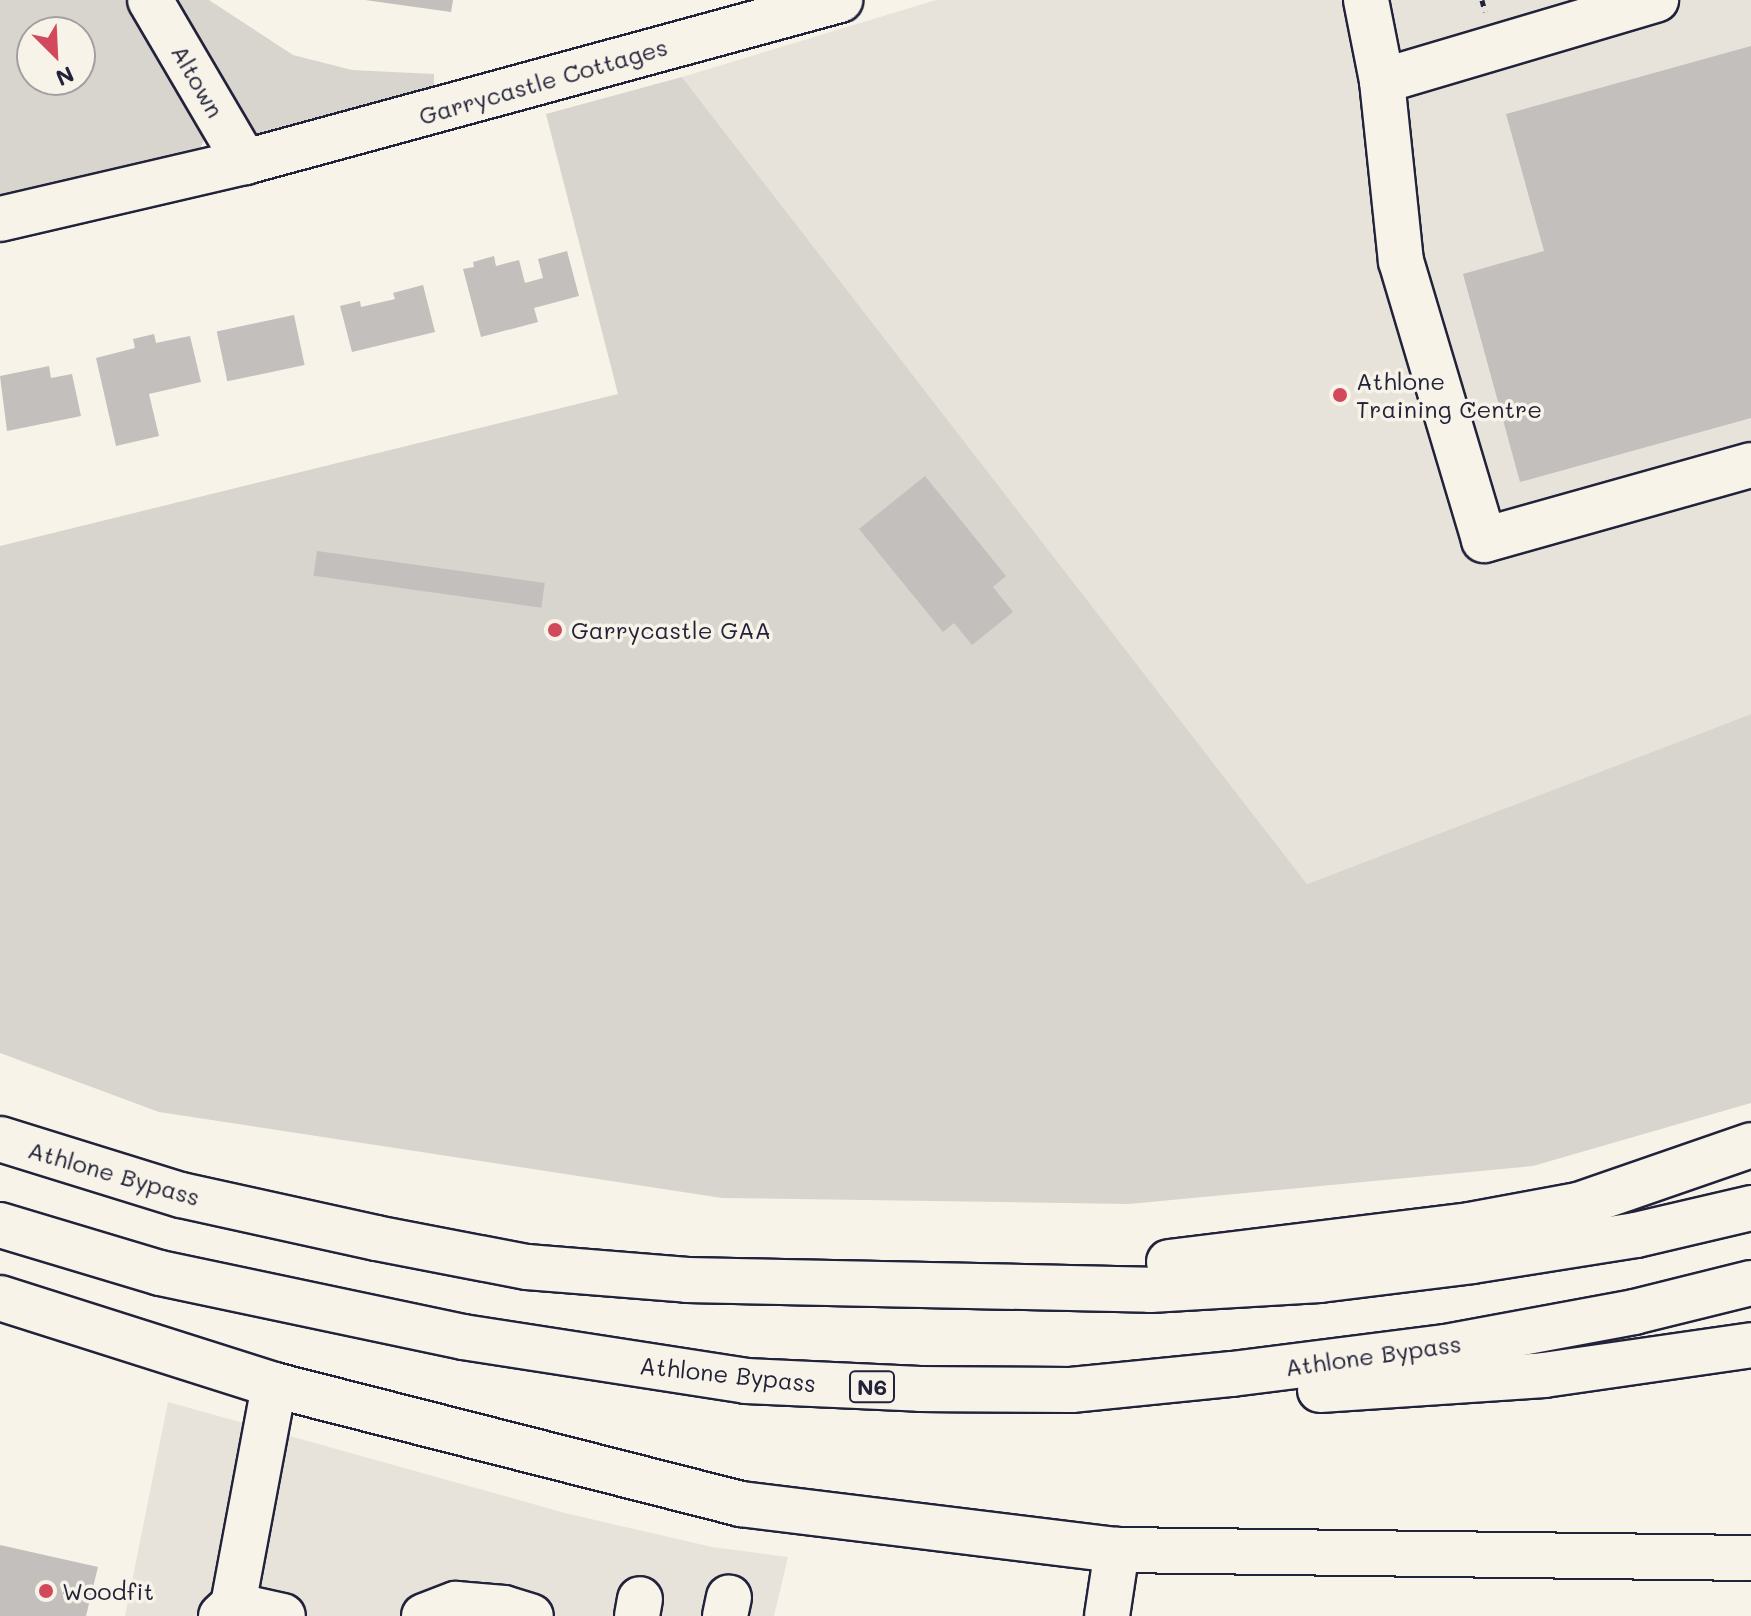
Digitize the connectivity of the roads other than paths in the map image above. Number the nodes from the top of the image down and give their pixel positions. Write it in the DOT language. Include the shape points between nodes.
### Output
graph roads {
  1 [pos="150,0"];
  2 [pos="840,0"];
  3 [pos="1366,0"];
  4 [pos="1656,0"];
  5 [pos="1382,81"];
  6 [pos="245,162"];
  7 [pos="0,219"];
  8 [pos="1751,465"];
  9 [pos="0,1139"];
  10 [pos="1751,1145"];
  11 [pos="1751,1208"];
  12 [pos="0,1225"];
  13 [pos="1751,1283"];
  14 [pos="988,1287"];
  15 [pos="0,1298"];
  16 [pos="1751,1345"];
  17 [pos="274,1385"];
  18 [pos="1071,1390"];
  19 [pos="1117,1550"];
  20 [pos="1751,1558"];
  21 [pos="227,1610"];
  22 [pos="283,1616"];
  23 [pos="424,1616"];
  24 [pos="531,1616"];
  25 [pos="1107,1616"];
  1 -- 6 [label="main road, Altown"];
  2 -- 6 [label="main road, Garrycastle Cottages"];
  3 -- 5 [label="main road"];
  4 -- 5 [label="main road"];
  5 -- 8 [label="main road" via="1401,261 1484,540"];
  6 -- 7 [label="main road, Garrycastle Cottages"];
  9 -- 14 [label="main road, Athlone Bypass" via="181,1195 527,1267 687,1280"];
  10 -- 14 [label="main road" via="1578,1205 1470,1225"];
  11 -- 14 [label="main road, Athlone Bypass" via="1636,1235 1320,1280 1150,1290"];
  12 -- 18 [label="main road, Athlone Bypass / N6" via="160,1273 525,1347 746,1381"];
  13 -- 18 [label="main road, Athlone Bypass / N6" via="1634,1312 1446,1347"];
  15 -- 17 [label="main road"];
  16 -- 18 [label="main road, N6" via="1544,1375 1299,1392"];
  17 -- 19 [label="main road" via="741,1504"];
  17 -- 21 [label="main road"];
  19 -- 20 [label="main road"];
  19 -- 25 [label="main road"];
  21 -- 22 [label="main road"];
  23 -- 24 [label="main road" via="456,1604"];
}
